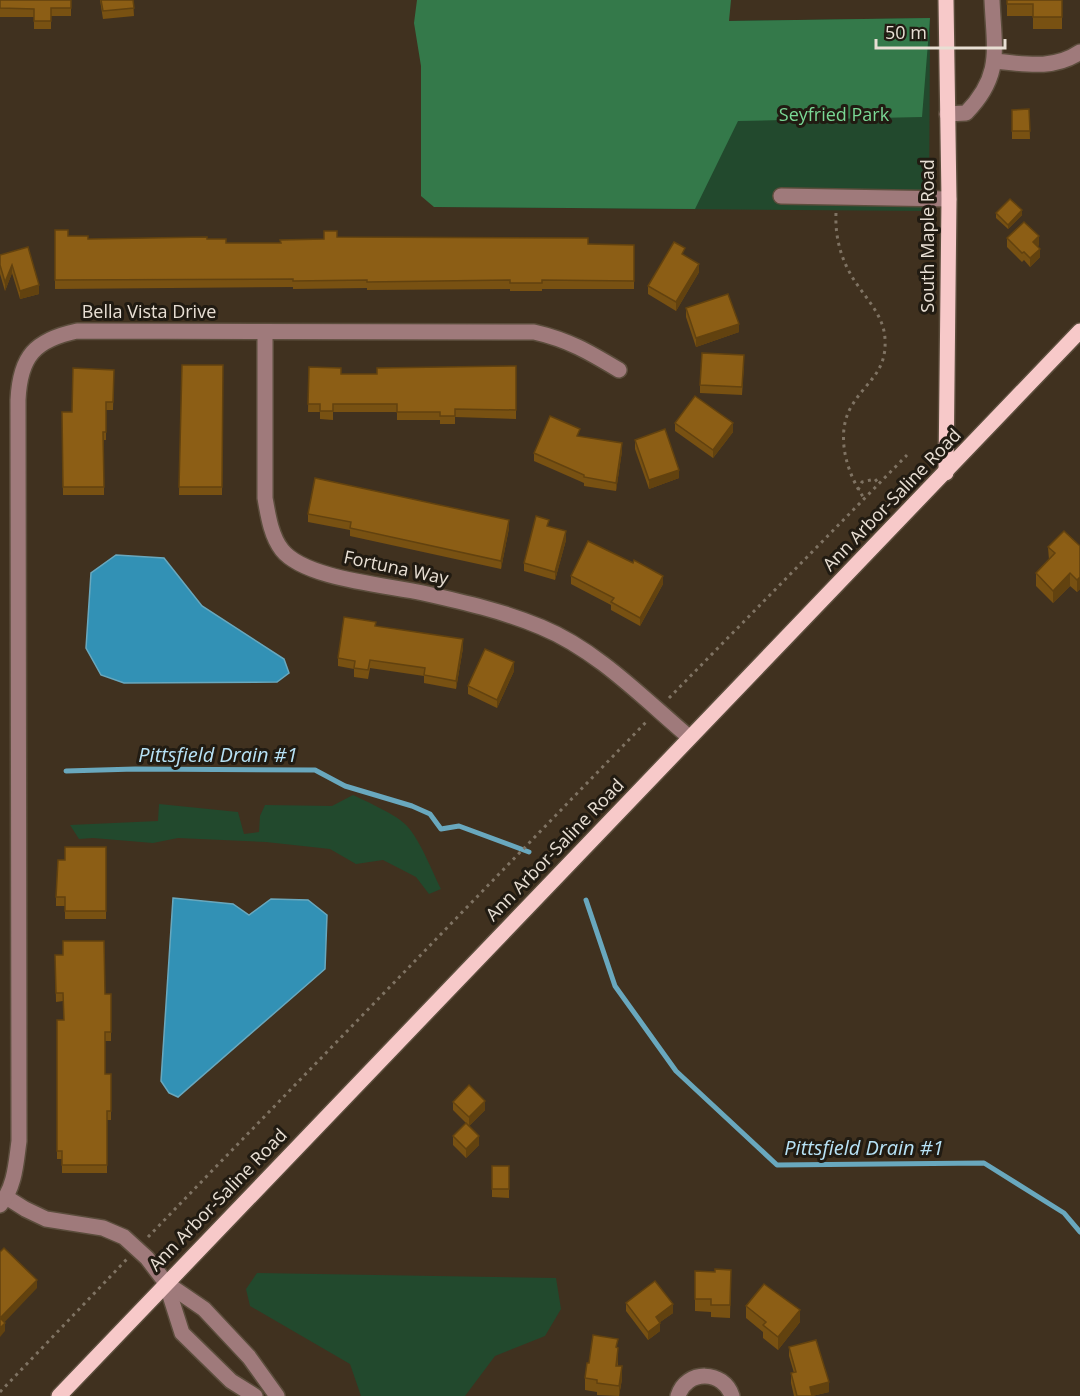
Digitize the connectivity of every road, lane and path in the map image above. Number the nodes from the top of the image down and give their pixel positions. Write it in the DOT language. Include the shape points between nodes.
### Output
graph roads {
  1 [pos="946,0"];
  2 [pos="993,0"];
  3 [pos="1080,52"];
  4 [pos="994,61"];
  5 [pos="947,114"];
  6 [pos="781,196"];
  7 [pos="949,199"];
  8 [pos="836,218"];
  9 [pos="1080,331"];
  10 [pos="265,332"];
  11 [pos="619,370"];
  12 [pos="907,455"];
  13 [pos="946,473"];
  14 [pos="879,484"];
  15 [pos="858,490"];
  16 [pos="864,498"];
  17 [pos="679,687"];
  18 [pos="635,732"];
  19 [pos="690,737"];
  20 [pos="3,1201"];
  21 [pos="155,1230"];
  22 [pos="117,1270"];
  23 [pos="166,1282"];
  24 [pos="0,1392"];
  25 [pos="58,1396"];
  26 [pos="255,1396"];
  27 [pos="277,1396"];
  28 [pos="678,1396"];
  29 [pos="732,1396"];
  1 -- 5 [label="main road, South Maple Road"];
  2 -- 4 [label="street"];
  3 -- 4 [label="street" via="1055,64"];
  4 -- 5 [label="street" via="989,84 980,99 966,113"];
  5 -- 7 [label="main road, South Maple Road"];
  6 -- 7 [label="street"];
  7 -- 13 [label="main road, South Maple Road"];
  8 -- 15 [label="path" via="837,239 846,266 871,303 885,337 881,368 851,407 844,423 846,457"];
  9 -- 13 [label="main road, Ann Arbor-Saline Road"];
  10 -- 11 [label="street, Bella Vista Drive" via="534,332 584,348"];
  10 -- 19 [label="street, Fortuna Way" via="265,498 269,522 282,550 306,568 489,608 542,627 595,657"];
  10 -- 20 [label="street, Bella Vista Drive" via="77,331 39,344 19,381 19,1141 15,1172"];
  12 -- 14 [label="path"];
  13 -- 19 [label="main road, Ann Arbor-Saline Road"];
  14 -- 15 [label="path" via="870,479 862,482"];
  14 -- 16 [label="path"];
  15 -- 16 [label="path"];
  16 -- 17 [label="path"];
  18 -- 21 [label="path"];
  19 -- 23 [label="main road, Ann Arbor-Saline Road"];
  20 -- 23 [label="street" via="46,1219 113,1232 137,1249"];
  22 -- 24 [label="path"];
  23 -- 25 [label="main road, Ann Arbor-Saline Road"];
  23 -- 26 [label="street" via="182,1333 231,1381"];
  23 -- 27 [label="street" via="204,1309 249,1357"];
  28 -- 29 [label="street" via="684,1384 706,1375 726,1384"];
}
